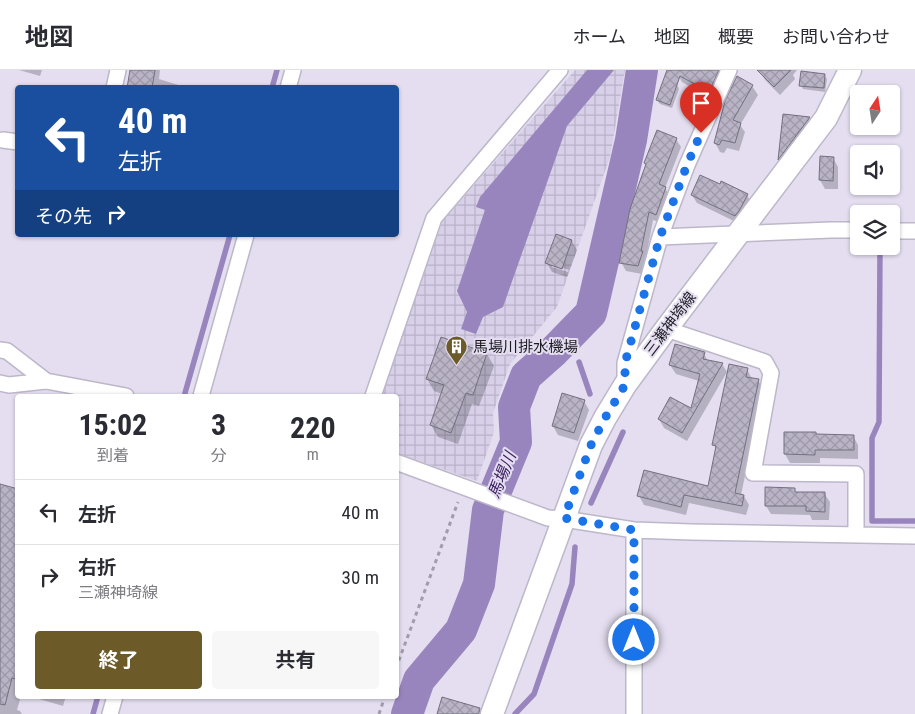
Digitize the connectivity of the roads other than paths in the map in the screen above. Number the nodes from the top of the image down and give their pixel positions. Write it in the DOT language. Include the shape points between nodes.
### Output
graph roads {
  1 [pos="118,70"];
  2 [pos="292,70"];
  3 [pos="560,70"];
  4 [pos="729,70"];
  5 [pos="850,70"];
  6 [pos="115,85"];
  7 [pos="289,85"];
  8 [pos="850,230"];
  9 [pos="900,231"];
  10 [pos="915,231"];
  11 [pos="739,233"];
  12 [pos="245,237"];
  13 [pos="660,237"];
  14 [pos="666,330"];
  15 [pos="0,350"];
  16 [pos="46,381"];
  17 [pos="0,383"];
  18 [pos="625,385"];
  19 [pos="115,394"];
  20 [pos="202,394"];
  21 [pos="374,394"];
  22 [pos="399,463"];
  23 [pos="564,518"];
  24 [pos="634,530"];
  25 [pos="856,535"];
  26 [pos="915,536"];
  27 [pos="115,699"];
  28 [pos="110,714"];
  29 [pos="492,714"];
  30 [pos="634,714"];
  1 -- 6 [label="street"];
  2 -- 7 [label="street"];
  3 -- 21 [label="street" via="434,218"];
  4 -- 13 [label="street" via="687,165"];
  5 -- 11 [label="main road, 三瀬神埼線" via="826,118"];
  8 -- 11 [label="street"];
  9 -- 10 [label="street"];
  11 -- 13 [label="street"];
  11 -- 14 [label="main road, 三瀬神埼線"];
  12 -- 20 [label="street"];
  13 -- 18 [label="street" via="625,363"];
  14 -- 18 [label="main road, 三瀬神埼線"];
  14 -- 25 [label="street" via="765,362 771,373 752,473 856,474"];
  15 -- 16 [label="street" via="7,351"];
  16 -- 17 [label="street"];
  16 -- 19 [label="street"];
  18 -- 23 [label="main road, 三瀬神埼線" via="591,445"];
  22 -- 23 [label="street" via="548,518"];
  23 -- 24 [label="street"];
  23 -- 29 [label="main road, 三瀬神埼線"];
  24 -- 25 [label="street"];
  24 -- 30 [label="street"];
  25 -- 26 [label="street"];
  27 -- 28 [label="street"];
}
